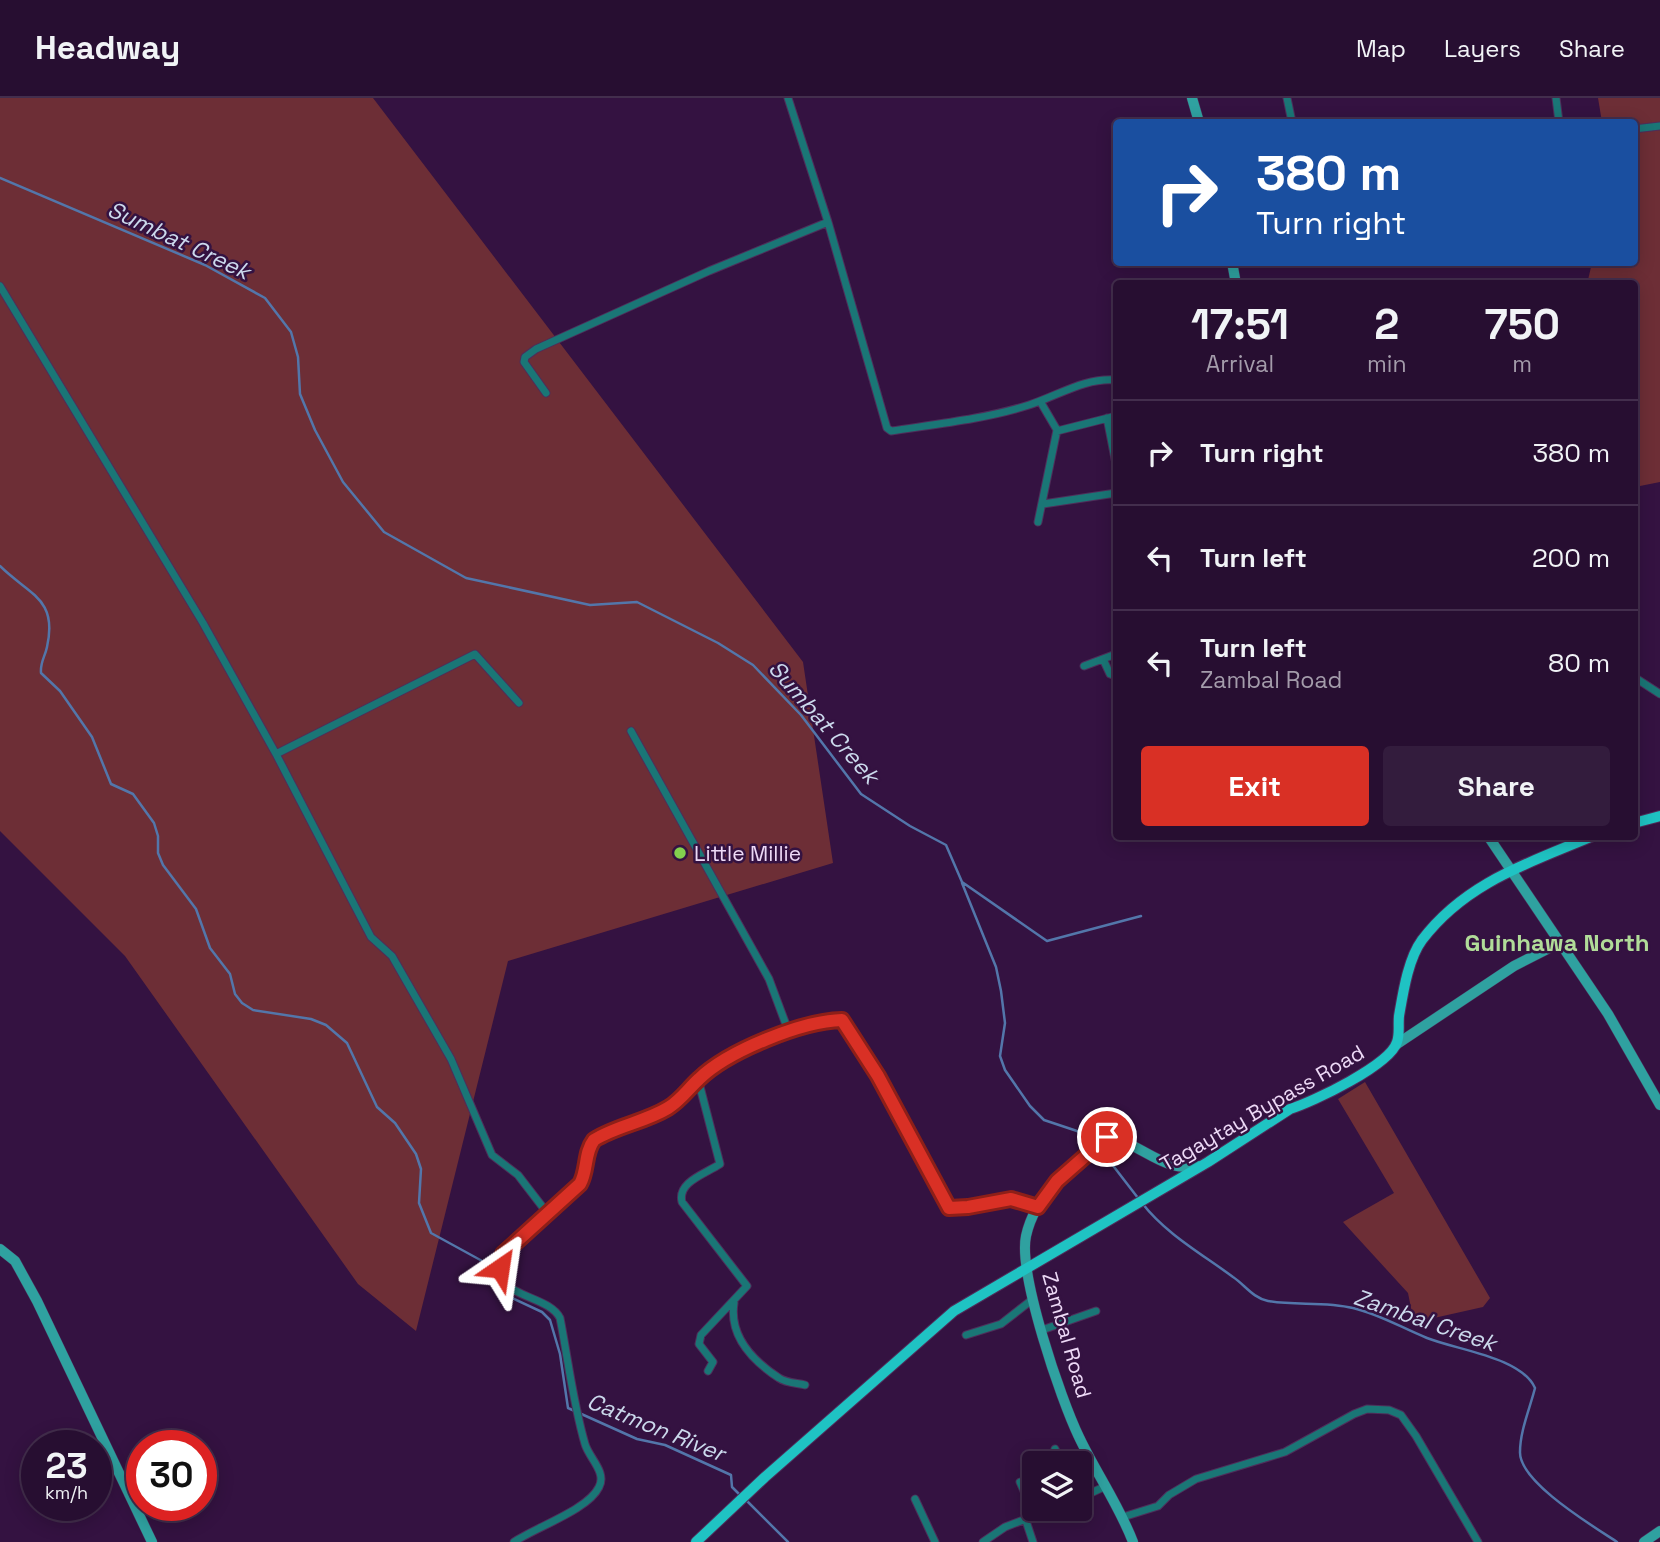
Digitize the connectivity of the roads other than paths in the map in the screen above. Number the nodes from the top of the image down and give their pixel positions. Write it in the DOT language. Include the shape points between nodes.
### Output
graph roads {
  1 [pos="788,98"];
  2 [pos="1192,98"];
  3 [pos="1287,98"];
  4 [pos="1556,98"];
  5 [pos="1198,119"];
  6 [pos="1291,119"];
  7 [pos="1559,119"];
  8 [pos="1660,126"];
  9 [pos="1638,129"];
  10 [pos="828,222"];
  11 [pos="0,286"];
  12 [pos="1113,380"];
  13 [pos="546,393"];
  14 [pos="1040,401"];
  15 [pos="1113,417"];
  16 [pos="1107,418"];
  17 [pos="1057,431"];
  18 [pos="1113,449"];
  19 [pos="1113,493"];
  20 [pos="1043,504"];
  21 [pos="1038,522"];
  22 [pos="1113,655"];
  23 [pos="1104,659"];
  24 [pos="1084,666"];
  25 [pos="1113,675"];
  26 [pos="1638,680"];
  27 [pos="1660,694"];
  28 [pos="519,703"];
  29 [pos="631,731"];
  30 [pos="276,754"];
  31 [pos="1660,816"];
  32 [pos="1638,822"];
  33 [pos="1491,840"];
  34 [pos="1584,840"];
  35 [pos="1512,871"];
  36 [pos="1559,943"];
  37 [pos="788,1030"];
  38 [pos="1396,1044"];
  39 [pos="698,1079"];
  40 [pos="1660,1105"];
  41 [pos="1208,1162"];
  42 [pos="1038,1207"];
  43 [pos="548,1214"];
  44 [pos="0,1249"];
  45 [pos="1028,1269"];
  46 [pos="1033,1299"];
  47 [pos="734,1302"];
  48 [pos="1096,1311"];
  49 [pos="1042,1330"];
  50 [pos="966,1335"];
  51 [pos="708,1371"];
  52 [pos="805,1385"];
  53 [pos="1020,1482"];
  54 [pos="1106,1486"];
  55 [pos="1022,1487"];
  56 [pos="1092,1492"];
  57 [pos="915,1499"];
  58 [pos="1123,1517"];
  59 [pos="1026,1521"];
  60 [pos="1660,1531"];
  61 [pos="152,1542"];
  62 [pos="514,1542"];
  63 [pos="696,1542"];
  64 [pos="935,1542"];
  65 [pos="984,1542"];
  66 [pos="1033,1542"];
  67 [pos="1133,1542"];
  68 [pos="1478,1542"];
  69 [pos="1644,1542"];
  1 -- 10 [label="street"];
  2 -- 5 [label="street"];
  3 -- 6 [label="street"];
  4 -- 7 [label="street"];
  8 -- 9 [label="street"];
  10 -- 13 [label="street" via="536,349 524,362"];
  10 -- 14 [label="street" via="891,432"];
  11 -- 30 [label="street" via="203,623"];
  12 -- 14 [label="street" via="1088,383"];
  14 -- 17 [label="street"];
  15 -- 16 [label="street"];
  16 -- 17 [label="street"];
  16 -- 18 [label="street"];
  17 -- 20 [label="street"];
  19 -- 20 [label="street"];
  20 -- 21 [label="street"];
  22 -- 23 [label="street"];
  23 -- 24 [label="street"];
  23 -- 25 [label="street"];
  26 -- 27 [label="street"];
  28 -- 30 [label="street" via="475,654"];
  29 -- 37 [label="street" via="769,979"];
  30 -- 43 [label="street" via="371,937 392,956 451,1059 492,1155 518,1175"];
  31 -- 32 [label="main road"];
  33 -- 35 [label="street"];
  34 -- 35 [label="main road"];
  35 -- 36 [label="street"];
  35 -- 38 [label="main road" via="1466,895 1418,946"];
  36 -- 38 [label="street" via="1514,966"];
  36 -- 40 [label="street" via="1608,1014"];
  37 -- 39 [label="street"];
  37 -- 42 [label="street" via="842,1020 878,1076 949,1208 1011,1199"];
  38 -- 41 [label="main road, Tagaytay Bypass Road" via="1383,1059 1306,1105 1290,1109"];
  39 -- 43 [label="street" via="670,1107 594,1140 583,1179"];
  39 -- 47 [label="street" via="720,1164 684,1185 680,1194 746,1284 747,1290"];
  41 -- 42 [label="street, Zambal Road" via="1181,1167 1110,1137 1052,1186"];
  41 -- 45 [label="main road, Tagaytay Bypass Road"];
  42 -- 45 [label="street, Zambal Road" via="1026,1237"];
  43 -- 62 [label="street" via="503,1254 500,1268 511,1289 557,1312 587,1451 600,1473 601,1485 576,1507"];
  44 -- 61 [label="street" via="15,1261 37,1301"];
  45 -- 46 [label="street, Zambal Road"];
  45 -- 63 [label="main road, Tagaytay Bypass Road" via="948,1316"];
  46 -- 49 [label="street, Zambal Road"];
  46 -- 50 [label="street" via="1001,1324"];
  47 -- 51 [label="street" via="699,1339 713,1362"];
  47 -- 52 [label="street" via="732,1321 747,1351 780,1379"];
  48 -- 49 [label="street"];
  49 -- 54 [label="street, Zambal Road" via="1068,1413"];
  53 -- 55 [label="street"];
  54 -- 56 [label="street"];
  54 -- 58 [label="street, Zambal Road"];
  57 -- 64 [label="street"];
  58 -- 67 [label="street, Zambal Road"];
  58 -- 68 [label="street" via="1158,1506 1195,1479 1285,1452 1354,1414 1389,1410 1401,1415 1416,1436"];
  59 -- 65 [label="street" via="1005,1527"];
  59 -- 66 [label="street"];
  60 -- 69 [label="street"];
}
